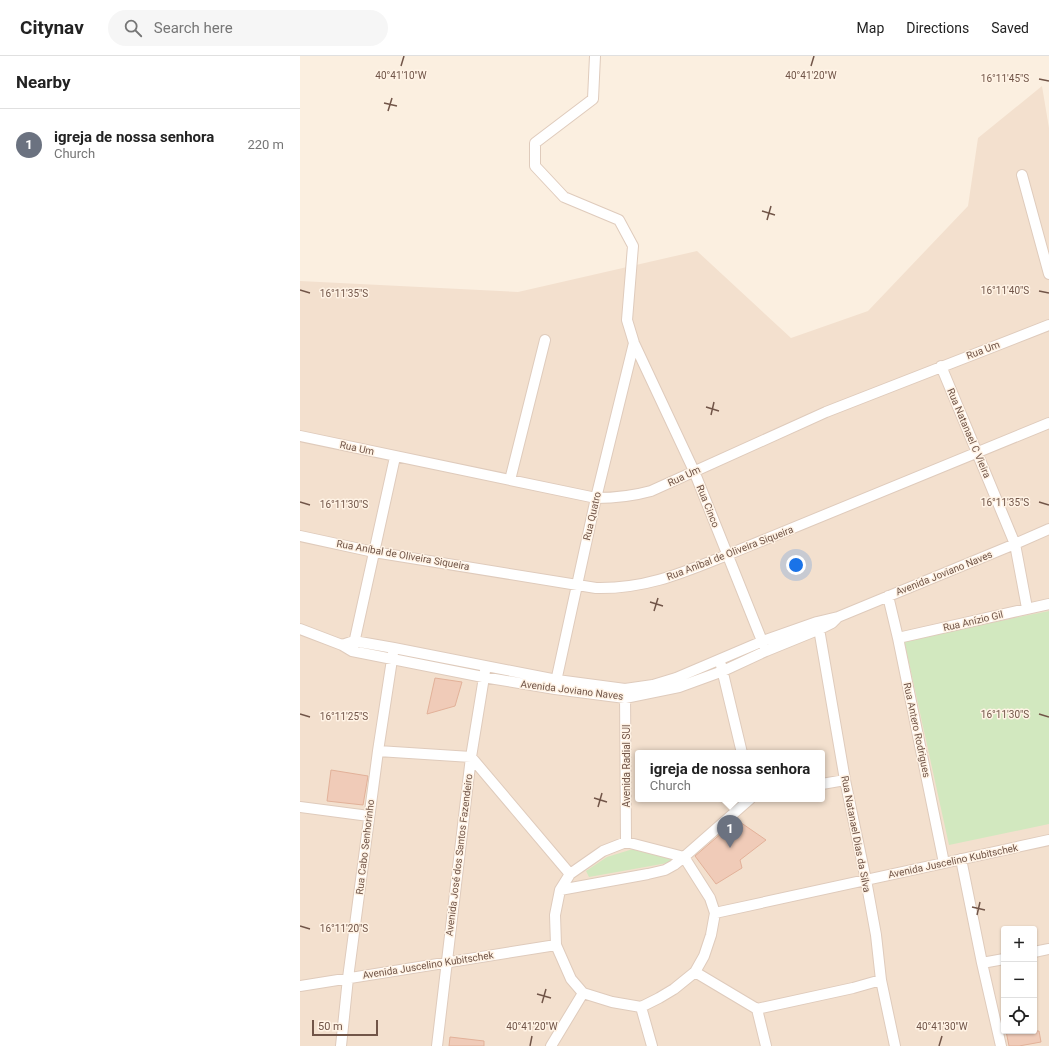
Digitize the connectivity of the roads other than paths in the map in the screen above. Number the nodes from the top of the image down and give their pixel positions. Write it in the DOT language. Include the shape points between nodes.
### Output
graph roads {
  1 [pos="595,56"];
  2 [pos="1022,175"];
  3 [pos="1049,274"];
  4 [pos="1049,325"];
  5 [pos="545,340"];
  6 [pos="634,343"];
  7 [pos="941,366"];
  8 [pos="1049,423"];
  9 [pos="300,436"];
  10 [pos="978,453"];
  11 [pos="395,456"];
  12 [pos="694,471"];
  13 [pos="510,480"];
  14 [pos="596,498"];
  15 [pos="1049,529"];
  16 [pos="300,536"];
  17 [pos="1015,544"];
  18 [pos="374,552"];
  19 [pos="728,555"];
  20 [pos="577,585"];
  21 [pos="888,596"];
  22 [pos="1049,604"];
  23 [pos="1027,608"];
  24 [pos="818,625"];
  25 [pos="300,629"];
  26 [pos="898,638"];
  27 [pos="353,646"];
  28 [pos="765,646"];
  29 [pos="394,648"];
  30 [pos="392,659"];
  31 [pos="719,660"];
  32 [pos="486,665"];
  33 [pos="723,671"];
  34 [pos="483,677"];
  35 [pos="556,684"];
  36 [pos="625,693"];
  37 [pos="741,750"];
  38 [pos="378,751"];
  39 [pos="471,757"];
  40 [pos="845,780"];
  41 [pos="825,783"];
  42 [pos="747,802"];
  43 [pos="300,807"];
  44 [pos="370,816"];
  45 [pos="1049,840"];
  46 [pos="626,842"];
  47 [pos="684,857"];
  48 [pos="961,860"];
  49 [pos="944,863"];
  50 [pos="570,874"];
  51 [pos="866,880"];
  52 [pos="560,890"];
  53 [pos="716,913"];
  54 [pos="556,945"];
  55 [pos="1049,949"];
  56 [pos="1037,951"];
  57 [pos="1001,960"];
  58 [pos="446,962"];
  59 [pos="982,963"];
  60 [pos="695,972"];
  61 [pos="348,978"];
  62 [pos="881,980"];
  63 [pos="300,986"];
  64 [pos="583,993"];
  65 [pos="641,1007"];
  66 [pos="757,1008"];
  67 [pos="341,1046"];
  68 [pos="437,1046"];
  69 [pos="551,1046"];
  70 [pos="652,1046"];
  71 [pos="766,1046"];
  72 [pos="894,1046"];
  73 [pos="1001,1046"];
  1 -- 6 [label="street, Rua Cinco" via="593,99 535,143 535,166 564,198 618,220 633,246 627,320"];
  2 -- 3 [label="street"];
  4 -- 7 [label="street, Rua Um"];
  5 -- 13 [label="street"];
  6 -- 12 [label="street, Rua Cinco"];
  6 -- 14 [label="street, Rua Quatro"];
  7 -- 10 [label="street, Rua Natanael C Vieira"];
  7 -- 12 [label="street, Rua Um" via="826,412"];
  8 -- 10 [label="street, Rua Aníbal de Oliveira Siqueira"];
  9 -- 11 [label="street, Rua Um"];
  10 -- 17 [label="street, Rua Natanael C Vieira"];
  10 -- 19 [label="street, Rua Aníbal de Oliveira Siqueira"];
  11 -- 13 [label="street, Rua Um"];
  11 -- 18 [label="street"];
  12 -- 14 [label="street, Rua Um" via="651,491 617,498"];
  12 -- 19 [label="street, Rua Cinco"];
  13 -- 14 [label="street, Rua Um"];
  14 -- 20 [label="street, Rua Quatro"];
  15 -- 17 [label="street, Avenida Joviano Naves"];
  16 -- 18 [label="street, Rua Aníbal de Oliveira Siqueira"];
  17 -- 21 [label="street, Avenida Joviano Naves"];
  17 -- 23 [label="street, Rua Natanael C Vieira"];
  18 -- 20 [label="street, Rua Aníbal de Oliveira Siqueira"];
  18 -- 27 [label="street"];
  19 -- 20 [label="street, Rua Aníbal de Oliveira Siqueira" via="646,584 617,588"];
  19 -- 28 [label="street, Rua Cinco"];
  20 -- 35 [label="street, Rua Quatro"];
  21 -- 24 [label="street, Avenida Joviano Naves" via="838,617 832,623"];
  21 -- 26 [label="street, Rua Antero Rodrigues"];
  22 -- 23 [label="street, Rua Anízio Gil"];
  23 -- 26 [label="street, Rua Anízio Gil"];
  24 -- 28 [label="street, Avenida Joviano Naves"];
  24 -- 40 [label="street, Rua Natanael Dias da Silva"];
  25 -- 27 [label="street, Avenida Joviano Naves" via="342,645"];
  26 -- 49 [label="street, Rua Antero Rodrigues"];
  27 -- 29 [label="street, Avenida Joviano Naves"];
  27 -- 30 [label="street, Avenida Joviano Naves"];
  28 -- 31 [label="street, Avenida Joviano Naves"];
  28 -- 33 [label="street, Avenida Joviano Naves"];
  29 -- 30 [label="street, Rua Cabo Senhorinho"];
  29 -- 32 [label="street, Avenida Joviano Naves"];
  30 -- 34 [label="street, Avenida Joviano Naves"];
  30 -- 38 [label="street, Rua Cabo Senhorinho"];
  31 -- 33 [label="street"];
  31 -- 36 [label="street, Avenida Joviano Naves" via="676,678"];
  32 -- 34 [label="street, Avenida José dos Santos Fazendeiro"];
  32 -- 35 [label="street, Avenida Joviano Naves"];
  33 -- 36 [label="street, Avenida Joviano Naves" via="679,687"];
  33 -- 37 [label="street"];
  34 -- 35 [label="street, Avenida Joviano Naves"];
  34 -- 39 [label="street, Avenida José dos Santos Fazendeiro"];
  35 -- 36 [label="street, Avenida Joviano Naves"];
  36 -- 46 [label="street, Avenida Radial SUl"];
  38 -- 39 [label="street"];
  38 -- 44 [label="street, Rua Cabo Senhorinho"];
  39 -- 50 [label="street"];
  39 -- 58 [label="street, Avenida José dos Santos Fazendeiro"];
  40 -- 41 [label="street"];
  40 -- 51 [label="street, Rua Natanael Dias da Silva"];
  42 -- 47 [label="street"];
  43 -- 44 [label="street"];
  44 -- 61 [label="street, Rua Cabo Senhorinho"];
  45 -- 48 [label="street, Avenida Juscelino Kubitschek"];
  46 -- 47 [label="street"];
  46 -- 50 [label="street" via="603,851"];
  47 -- 52 [label="street" via="665,870"];
  47 -- 53 [label="street" via="710,898"];
  48 -- 49 [label="street, Avenida Juscelino Kubitschek"];
  48 -- 59 [label="street"];
  49 -- 51 [label="street, Avenida Juscelino Kubitschek"];
  50 -- 52 [label="street"];
  51 -- 53 [label="street, Avenida Juscelino Kubitschek"];
  51 -- 62 [label="street, Rua Natanael Dias da Silva"];
  52 -- 54 [label="street" via="555,915"];
  53 -- 60 [label="street" via="704,956"];
  54 -- 58 [label="street, Avenida Juscelino Kubitschek"];
  54 -- 64 [label="street" via="571,979"];
  55 -- 56 [label="street"];
  57 -- 59 [label="street"];
  58 -- 61 [label="street, Avenida Juscelino Kubitschek"];
  58 -- 68 [label="street, Avenida José dos Santos Fazendeiro"];
  59 -- 73 [label="street"];
  60 -- 65 [label="street" via="674,989"];
  60 -- 66 [label="street"];
  61 -- 63 [label="street, Avenida Juscelino Kubitschek"];
  61 -- 67 [label="street, Rua Cabo Senhorinho"];
  62 -- 66 [label="street"];
  62 -- 72 [label="street, Rua Natanael Dias da Silva"];
  64 -- 65 [label="street"];
  64 -- 69 [label="street"];
  65 -- 70 [label="street"];
  66 -- 71 [label="street"];
}
